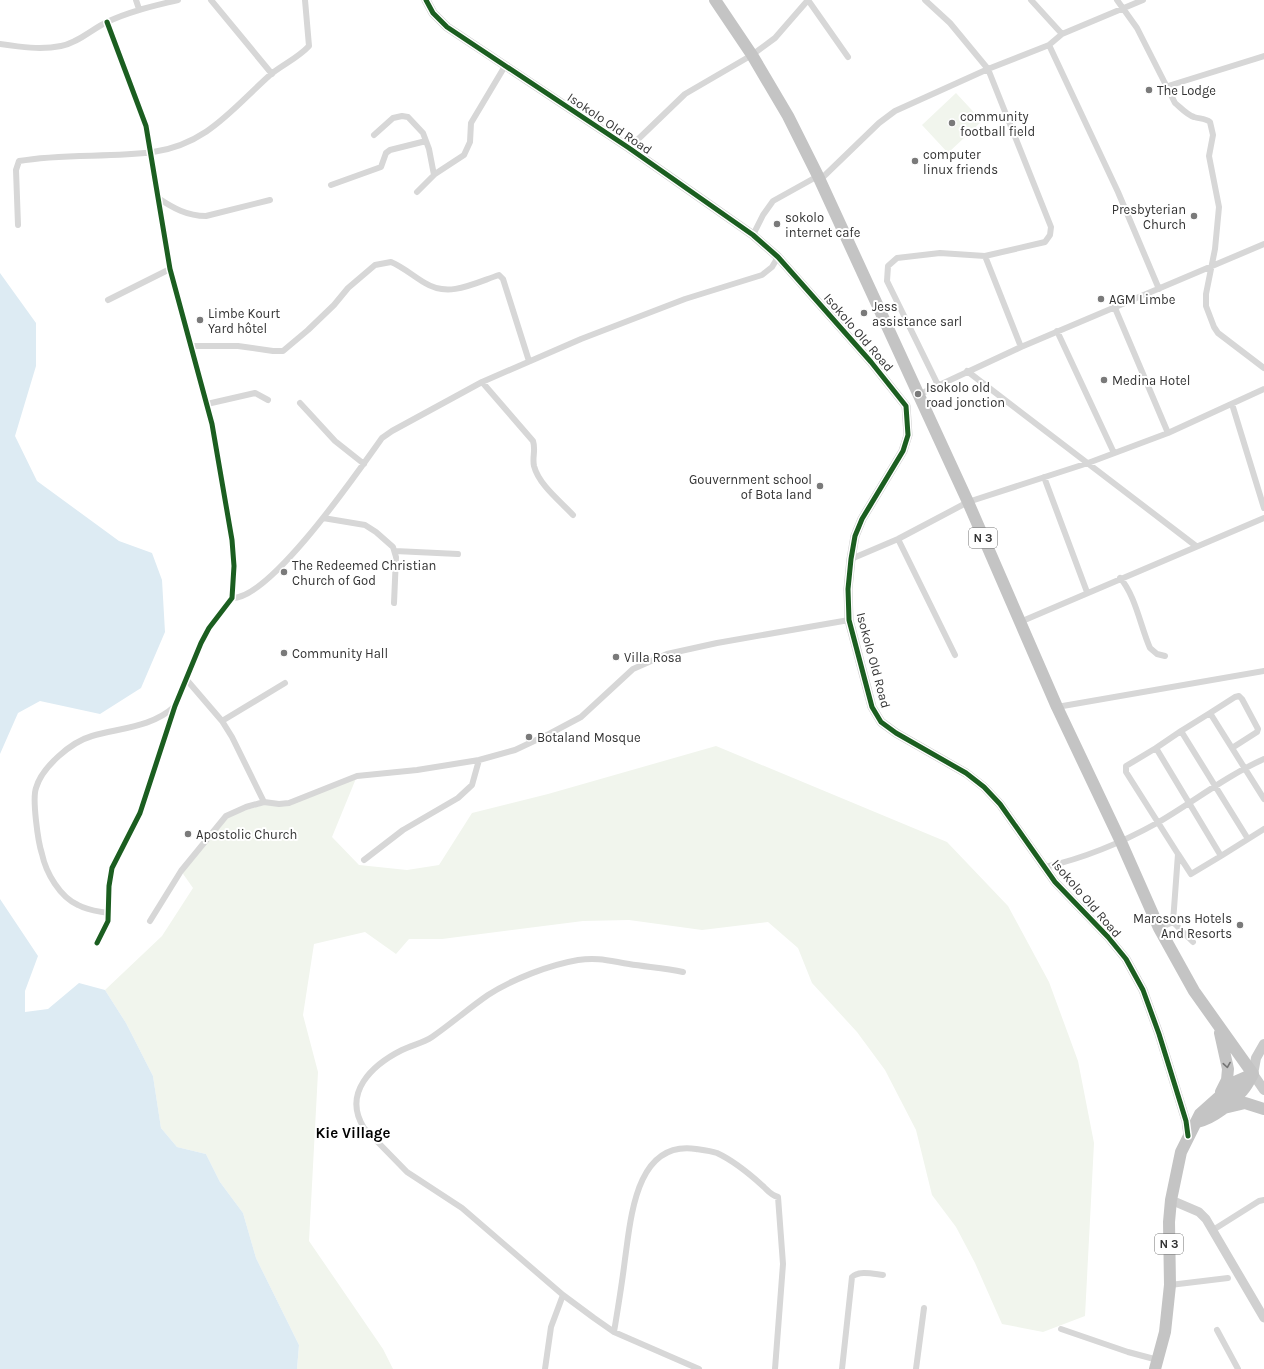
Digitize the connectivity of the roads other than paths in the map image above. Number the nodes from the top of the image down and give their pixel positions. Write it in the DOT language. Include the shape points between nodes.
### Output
graph roads {
  1 [pos="136,0"];
  2 [pos="178,0"];
  3 [pos="211,0"];
  4 [pos="304,0"];
  5 [pos="426,0"];
  6 [pos="715,0"];
  7 [pos="808,0"];
  8 [pos="925,0"];
  9 [pos="1032,0"];
  10 [pos="1117,0"];
  11 [pos="1143,0"];
  12 [pos="1123,8"];
  13 [pos="139,9"];
  14 [pos="107,22"];
  15 [pos="1062,34"];
  16 [pos="0,44"];
  17 [pos="1049,45"];
  18 [pos="752,55"];
  19 [pos="1264,56"];
  20 [pos="848,57"];
  21 [pos="505,66"];
  22 [pos="988,68"];
  23 [pos="272,74"];
  24 [pos="1168,86"];
  25 [pos="374,135"];
  26 [pos="426,141"];
  27 [pos="629,148"];
  28 [pos="152,152"];
  29 [pos="434,175"];
  30 [pos="819,178"];
  31 [pos="330,185"];
  32 [pos="416,192"];
  33 [pos="158,198"];
  34 [pos="270,200"];
  35 [pos="18,225"];
  36 [pos="753,235"];
  37 [pos="1264,244"];
  38 [pos="985,256"];
  39 [pos="778,257"];
  40 [pos="1212,266"];
  41 [pos="170,269"];
  42 [pos="1160,289"];
  43 [pos="108,300"];
  44 [pos="1115,308"];
  45 [pos="1058,331"];
  46 [pos="190,346"];
  47 [pos="1021,347"];
  48 [pos="529,361"];
  49 [pos="1264,368"];
  50 [pos="967,371"];
  51 [pos="482,382"];
  52 [pos="938,385"];
  53 [pos="1264,388"];
  54 [pos="920,399"];
  55 [pos="268,400"];
  56 [pos="300,403"];
  57 [pos="206,404"];
  58 [pos="1232,404"];
  59 [pos="906,406"];
  60 [pos="1168,433"];
  61 [pos="1114,453"];
  62 [pos="1088,463"];
  63 [pos="364,464"];
  64 [pos="1044,477"];
  65 [pos="968,502"];
  66 [pos="1264,508"];
  67 [pos="573,515"];
  68 [pos="323,518"];
  69 [pos="1264,518"];
  70 [pos="898,539"];
  71 [pos="1196,546"];
  72 [pos="395,551"];
  73 [pos="458,554"];
  74 [pos="851,559"];
  75 [pos="1120,578"];
  76 [pos="1088,592"];
  77 [pos="232,598"];
  78 [pos="394,603"];
  79 [pos="849,620"];
  80 [pos="1020,622"];
  81 [pos="955,655"];
  82 [pos="1165,656"];
  83 [pos="1264,671"];
  84 [pos="186,679"];
  85 [pos="285,683"];
  86 [pos="175,706"];
  87 [pos="1057,707"];
  88 [pos="1210,713"];
  89 [pos="222,721"];
  90 [pos="1181,731"];
  91 [pos="1156,748"];
  92 [pos="1232,748"];
  93 [pos="1264,759"];
  94 [pos="479,760"];
  95 [pos="1244,768"];
  96 [pos="1215,785"];
  97 [pos="1264,799"];
  98 [pos="1189,801"];
  99 [pos="264,802"];
  100 [pos="1158,822"];
  101 [pos="1264,829"];
  102 [pos="1248,839"];
  103 [pos="1121,842"];
  104 [pos="1178,854"];
  105 [pos="1222,856"];
  106 [pos="364,860"];
  107 [pos="1045,867"];
  108 [pos="107,913"];
  109 [pos="150,921"];
  110 [pos="1173,922"];
  111 [pos="1159,928"];
  112 [pos="1193,942"];
  113 [pos="97,944"];
  114 [pos="683,972"];
  115 [pos="1219,1028"];
  116 [pos="1264,1044"];
  117 [pos="1253,1074"];
  118 [pos="1264,1090"];
  119 [pos="1220,1104"];
  120 [pos="1264,1109"];
  121 [pos="1188,1136"];
  122 [pos="1171,1200"];
  123 [pos="1264,1200"];
  124 [pos="1213,1230"];
  125 [pos="883,1275"];
  126 [pos="1228,1278"];
  127 [pos="1170,1285"];
  128 [pos="563,1295"];
  129 [pos="924,1308"];
  130 [pos="1264,1318"];
  131 [pos="1061,1329"];
  132 [pos="1217,1330"];
  133 [pos="614,1332"];
  134 [pos="1157,1364"];
  135 [pos="545,1369"];
  136 [pos="700,1369"];
  137 [pos="776,1369"];
  138 [pos="842,1369"];
  139 [pos="916,1369"];
  140 [pos="1238,1369"];
  1 -- 13 [label="street"];
  2 -- 13 [label="street"];
  3 -- 23 [label="street"];
  4 -- 23 [label="street" via="309,46"];
  5 -- 21 [label="street, Isokolo Old Road" via="447,28"];
  6 -- 18 [label="highway, N 3"];
  7 -- 18 [label="street" via="775,38"];
  7 -- 20 [label="street"];
  8 -- 22 [label="street" via="950,24"];
  9 -- 15 [label="street"];
  10 -- 12 [label="street"];
  11 -- 12 [label="street"];
  12 -- 15 [label="street"];
  12 -- 24 [label="street" via="1137,28"];
  13 -- 14 [label="street"];
  14 -- 16 [label="street" via="63,46 23,48"];
  14 -- 28 [label="street" via="140,109"];
  15 -- 17 [label="street"];
  17 -- 22 [label="street"];
  17 -- 42 [label="street"];
  18 -- 27 [label="street" via="685,94"];
  18 -- 30 [label="highway, N 3" via="788,116"];
  19 -- 24 [label="street"];
  21 -- 27 [label="street, Isokolo Old Road"];
  21 -- 29 [label="street" via="471,123 470,142 464,155"];
  22 -- 30 [label="street" via="895,111"];
  22 -- 38 [label="street" via="1051,228 1045,242"];
  23 -- 28 [label="street" via="205,133 180,146"];
  24 -- 40 [label="street" via="1175,103 1193,117 1207,119 1212,128 1209,156 1219,207"];
  25 -- 26 [label="street" via="393,118 402,116 408,117 422,132"];
  26 -- 29 [label="street"];
  26 -- 31 [label="street" via="390,150 386,153 381,167"];
  27 -- 36 [label="street, Isokolo Old Road"];
  28 -- 33 [label="street"];
  28 -- 35 [label="street" via="19,161 16,170"];
  29 -- 32 [label="street"];
  30 -- 36 [label="street" via="773,201"];
  30 -- 54 [label="highway, N 3"];
  33 -- 34 [label="street" via="172,208 196,216 206,216"];
  33 -- 41 [label="street"];
  36 -- 39 [label="street, Isokolo Old Road"];
  37 -- 40 [label="street"];
  38 -- 47 [label="street"];
  38 -- 52 [label="street" via="940,253 896,258 888,266 886,281"];
  39 -- 48 [label="street" via="772,267 762,275 661,308"];
  39 -- 59 [label="street, Isokolo Old Road" via="871,362"];
  40 -- 42 [label="street"];
  40 -- 49 [label="street" via="1206,306 1214,327 1218,333"];
  41 -- 43 [label="street"];
  41 -- 46 [label="street"];
  42 -- 44 [label="street"];
  44 -- 45 [label="street"];
  44 -- 60 [label="street"];
  45 -- 47 [label="street"];
  45 -- 61 [label="street"];
  46 -- 48 [label="street" via="238,346 283,350 308,330 348,288 375,265 391,262 424,283 442,290 454,290 499,275 503,279"];
  46 -- 57 [label="street"];
  47 -- 50 [label="street"];
  48 -- 51 [label="street"];
  50 -- 52 [label="street"];
  50 -- 62 [label="street"];
  51 -- 63 [label="street" via="386,435"];
  51 -- 67 [label="street" via="533,441 536,449 534,465 538,478"];
  52 -- 54 [label="street"];
  53 -- 58 [label="street"];
  54 -- 59 [label="street"];
  54 -- 65 [label="highway, N 3"];
  55 -- 57 [label="street" via="255,393"];
  56 -- 63 [label="street" via="335,441"];
  57 -- 77 [label="street" via="218,456 233,554"];
  58 -- 60 [label="street"];
  58 -- 66 [label="street"];
  59 -- 74 [label="street, Isokolo Old Road" via="908,435 903,451 862,519 855,536"];
  60 -- 61 [label="street"];
  61 -- 62 [label="street"];
  62 -- 64 [label="street"];
  62 -- 71 [label="street"];
  63 -- 68 [label="street"];
  64 -- 65 [label="street"];
  64 -- 76 [label="street"];
  65 -- 70 [label="street"];
  65 -- 80 [label="highway, N 3"];
  68 -- 72 [label="street" via="365,526 388,542"];
  68 -- 77 [label="street" via="285,562 249,592"];
  69 -- 71 [label="street"];
  70 -- 74 [label="street"];
  70 -- 81 [label="street"];
  71 -- 75 [label="street"];
  72 -- 73 [label="street"];
  72 -- 78 [label="street"];
  74 -- 79 [label="street, Isokolo Old Road" via="848,589"];
  75 -- 76 [label="street"];
  75 -- 82 [label="street" via="1128,591 1150,648"];
  76 -- 80 [label="street"];
  77 -- 84 [label="street" via="209,628"];
  79 -- 94 [label="street" via="667,654 633,669 588,711 564,726 515,750"];
  79 -- 107 [label="street, Isokolo Old Road" via="872,707 881,722 966,774 984,788 1000,804"];
  80 -- 87 [label="highway, N 3"];
  83 -- 87 [label="street"];
  84 -- 86 [label="street"];
  84 -- 89 [label="street"];
  85 -- 89 [label="street"];
  86 -- 108 [label="street" via="140,813 112,868"];
  86 -- 108 [label="street" via="159,718 76,741 62,752 36,788 34,800 42,854 51,877 71,901 85,908"];
  87 -- 103 [label="highway, N 3"];
  88 -- 90 [label="street"];
  88 -- 92 [label="street"];
  88 -- 92 [label="street" via="1235,696 1242,699 1258,730"];
  89 -- 99 [label="street" via="244,758"];
  90 -- 91 [label="street"];
  90 -- 96 [label="street"];
  91 -- 98 [label="street"];
  91 -- 100 [label="street" via="1126,766 1126,772"];
  92 -- 95 [label="street"];
  93 -- 95 [label="street"];
  94 -- 99 [label="street" via="357,776 290,803"];
  94 -- 106 [label="street" via="472,785 458,798 403,830"];
  95 -- 96 [label="street"];
  95 -- 97 [label="street"];
  96 -- 98 [label="street"];
  96 -- 102 [label="street"];
  98 -- 100 [label="street"];
  98 -- 105 [label="street"];
  99 -- 109 [label="street" via="226,816 181,871"];
  100 -- 103 [label="street"];
  100 -- 104 [label="street"];
  101 -- 102 [label="street"];
  102 -- 105 [label="street"];
  103 -- 107 [label="street" via="1086,856"];
  103 -- 111 [label="highway, N 3"];
  104 -- 105 [label="street" via="1191,874"];
  104 -- 110 [label="street"];
  107 -- 121 [label="street, Isokolo Old Road" via="1055,882 1108,937 1126,960 1143,990 1160,1034 1186,1121"];
  108 -- 113 [label="street" via="107,922"];
  110 -- 111 [label="street"];
  110 -- 112 [label="street"];
  111 -- 115 [label="highway, N 3" via="1194,991"];
  114 -- 128 [label="street" via="593,958 576,960 515,980 487,996 432,1038 403,1050 384,1062 369,1075 357,1092 359,1120 381,1147 411,1175 462,1208"];
  115 -- 117 [label="highway, N 3"];
  115 -- 119 [label="highway, one-way" via="1228,1075"];
  116 -- 117 [label="main road" via="1256,1058"];
  117 -- 118 [label="main road"];
  117 -- 119 [label="highway, N 3" via="1237,1081"];
  119 -- 120 [label="highway" via="1245,1103"];
  119 -- 121 [label="highway, N 3" via="1200,1114"];
  121 -- 122 [label="highway, N 3" via="1181,1152"];
  122 -- 124 [label="street" via="1199,1212"];
  122 -- 127 [label="highway, N 3"];
  123 -- 124 [label="street"];
  124 -- 130 [label="street"];
  125 -- 138 [label="street" via="857,1273 852,1277"];
  126 -- 127 [label="street"];
  127 -- 134 [label="highway, N 3" via="1165,1332"];
  128 -- 133 [label="street"];
  128 -- 135 [label="street" via="551,1327"];
  129 -- 139 [label="street"];
  131 -- 134 [label="street"];
  132 -- 140 [label="street"];
  133 -- 136 [label="street"];
  133 -- 137 [label="street" via="637,1192 649,1168 660,1157 674,1149 710,1151 733,1164 765,1188 769,1194 778,1198 783,1264"];
}
